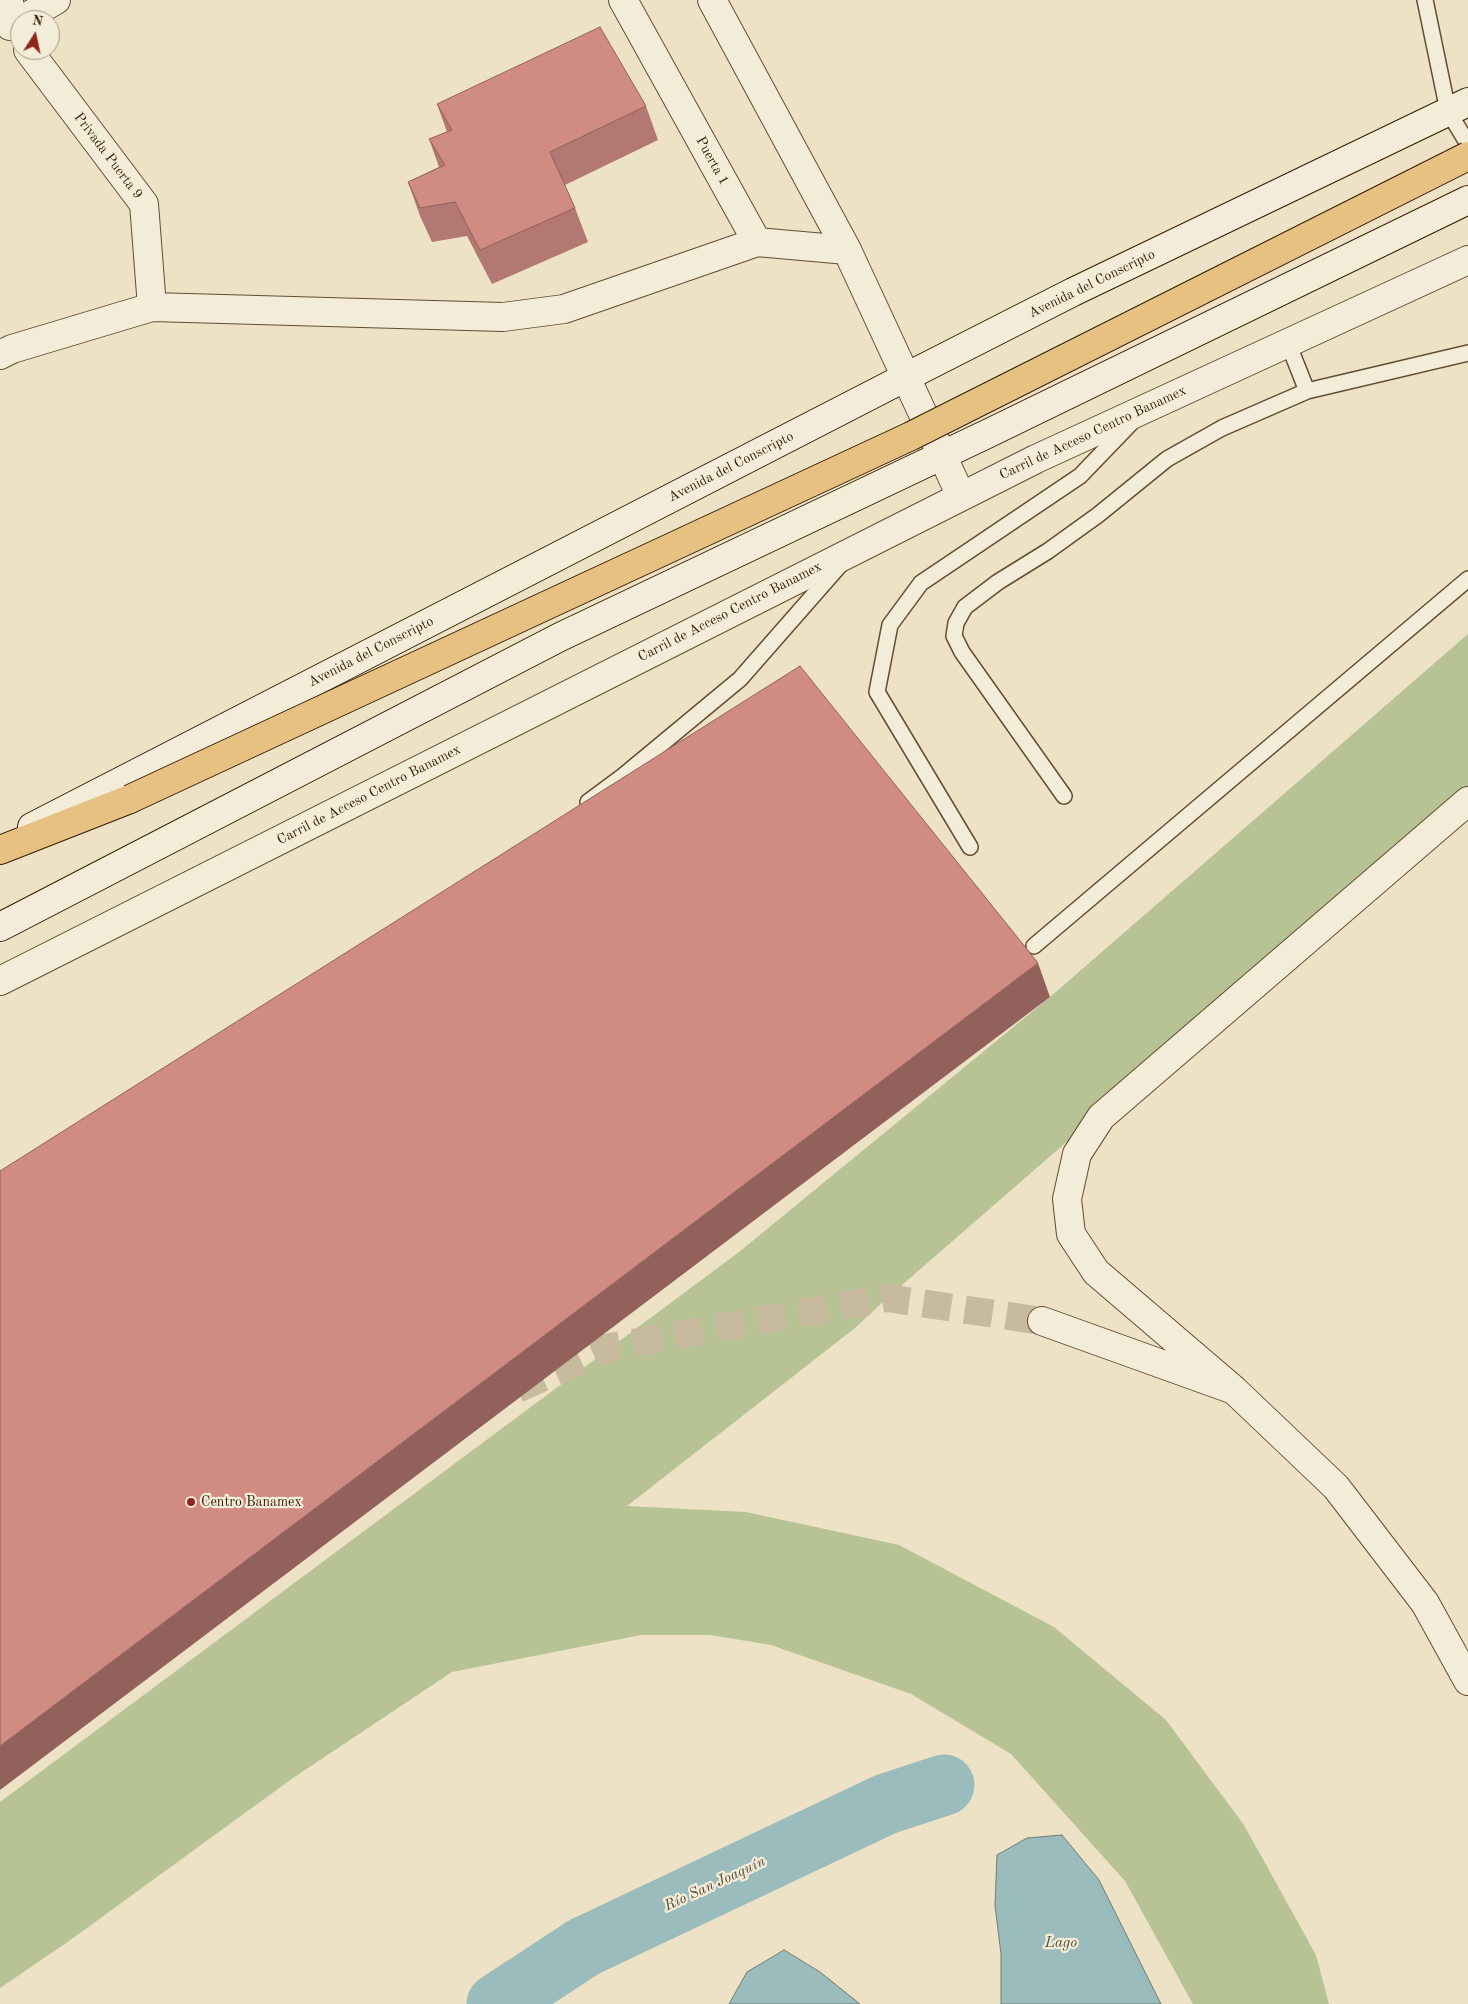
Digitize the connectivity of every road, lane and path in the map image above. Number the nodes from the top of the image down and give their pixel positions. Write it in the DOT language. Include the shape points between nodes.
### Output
graph roads {
  1 [pos="56,0"];
  2 [pos="624,0"];
  3 [pos="712,0"];
  4 [pos="1425,0"];
  5 [pos="36,10"];
  6 [pos="36,60"];
  7 [pos="1458,106"];
  8 [pos="1468,144"];
  9 [pos="1468,156"];
  10 [pos="1468,200"];
  11 [pos="757,242"];
  12 [pos="847,250"];
  13 [pos="1468,260"];
  14 [pos="152,306"];
  15 [pos="1288,343"];
  16 [pos="1468,353"];
  17 [pos="0,355"];
  18 [pos="906,377"];
  19 [pos="1307,390"];
  20 [pos="1145,409"];
  21 [pos="942,455"];
  22 [pos="961,496"];
  23 [pos="852,551"];
  24 [pos="1468,579"];
  25 [pos="1064,796"];
  26 [pos="1468,801"];
  27 [pos="576,810"];
  28 [pos="0,843"];
  29 [pos="970,847"];
  30 [pos="0,850"];
  31 [pos="0,927"];
  32 [pos="1034,946"];
  33 [pos="0,981"];
  34 [pos="1042,1321"];
  35 [pos="1234,1390"];
  36 [pos="1468,1681"];
  1 -- 5 [label="street"];
  2 -- 11 [label="street, Puerta 1"];
  3 -- 12 [label="street"];
  4 -- 7 [label="lane"];
  6 -- 14 [label="street, Privada Puerta 9" via="144,204"];
  7 -- 8 [label="lane"];
  7 -- 18 [label="street, Avenida del Conscripto" via="1073,292"];
  9 -- 30 [label="highway, bridge" via="911,436 130,799"];
  10 -- 21 [label="street"];
  11 -- 12 [label="street"];
  11 -- 14 [label="street" via="564,309 504,317"];
  12 -- 18 [label="street"];
  13 -- 15 [label="street, Carril de Acceso Centro Banamex"];
  14 -- 17 [label="street" via="12,348"];
  15 -- 19 [label="lane"];
  15 -- 20 [label="street, Carril de Acceso Centro Banamex"];
  16 -- 19 [label="lane"];
  18 -- 21 [label="street"];
  18 -- 28 [label="street, Avenida del Conscripto"];
  19 -- 25 [label="lane" via="1222,428 1167,459 1098,515 965,606 956,622 954,636 962,652"];
  20 -- 22 [label="street, Carril de Acceso Centro Banamex"];
  20 -- 29 [label="lane" via="1080,476 921,583 890,625 877,692"];
  21 -- 22 [label="street"];
  21 -- 31 [label="street" via="560,637"];
  22 -- 23 [label="street, Carril de Acceso Centro Banamex"];
  23 -- 27 [label="lane" via="740,679"];
  23 -- 33 [label="street, Carril de Acceso Centro Banamex"];
  24 -- 32 [label="lane"];
  26 -- 35 [label="street" via="1101,1117 1078,1154 1067,1200 1071,1234 1096,1272"];
  34 -- 35 [label="street"];
  35 -- 36 [label="street" via="1336,1487 1425,1604"];
}
